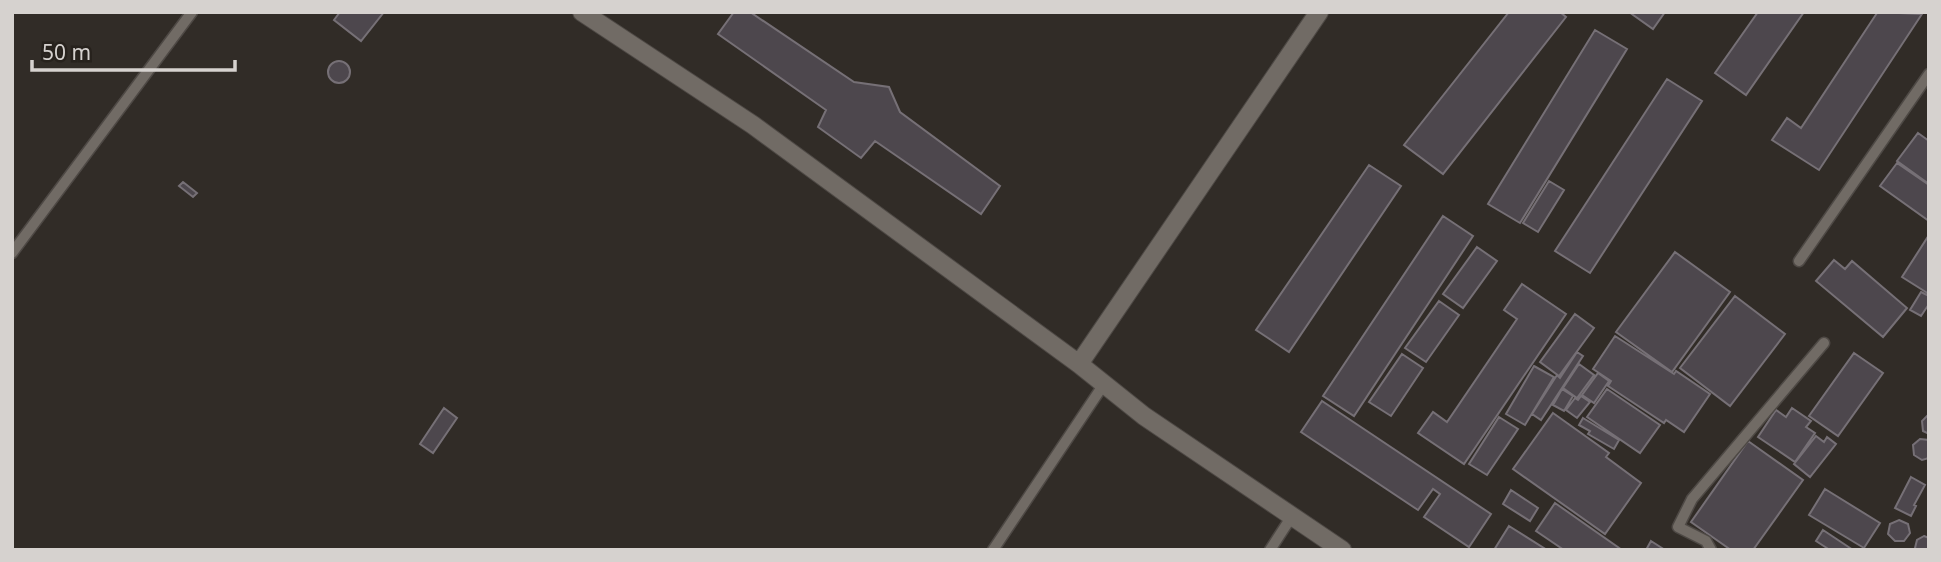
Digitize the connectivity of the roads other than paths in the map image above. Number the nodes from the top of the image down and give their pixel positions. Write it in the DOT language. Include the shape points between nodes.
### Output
graph roads {
  1 [pos="192,12"];
  2 [pos="582,12"];
  3 [pos="1319,12"];
  4 [pos="1929,74"];
  5 [pos="12,253"];
  6 [pos="1799,261"];
  7 [pos="1824,343"];
  8 [pos="1079,364"];
  9 [pos="1104,384"];
  10 [pos="1292,516"];
  11 [pos="993,550"];
  12 [pos="1270,550"];
  13 [pos="1342,550"];
  14 [pos="1711,550"];
  1 -- 5 [label="lane"];
  2 -- 8 [label="street" via="753,125"];
  3 -- 8 [label="street"];
  4 -- 6 [label="lane"];
  7 -- 14 [label="lane" via="1692,499 1678,527 1706,541"];
  8 -- 9 [label="street"];
  9 -- 10 [label="street"];
  9 -- 11 [label="lane"];
  10 -- 12 [label="lane"];
  10 -- 13 [label="street"];
}
